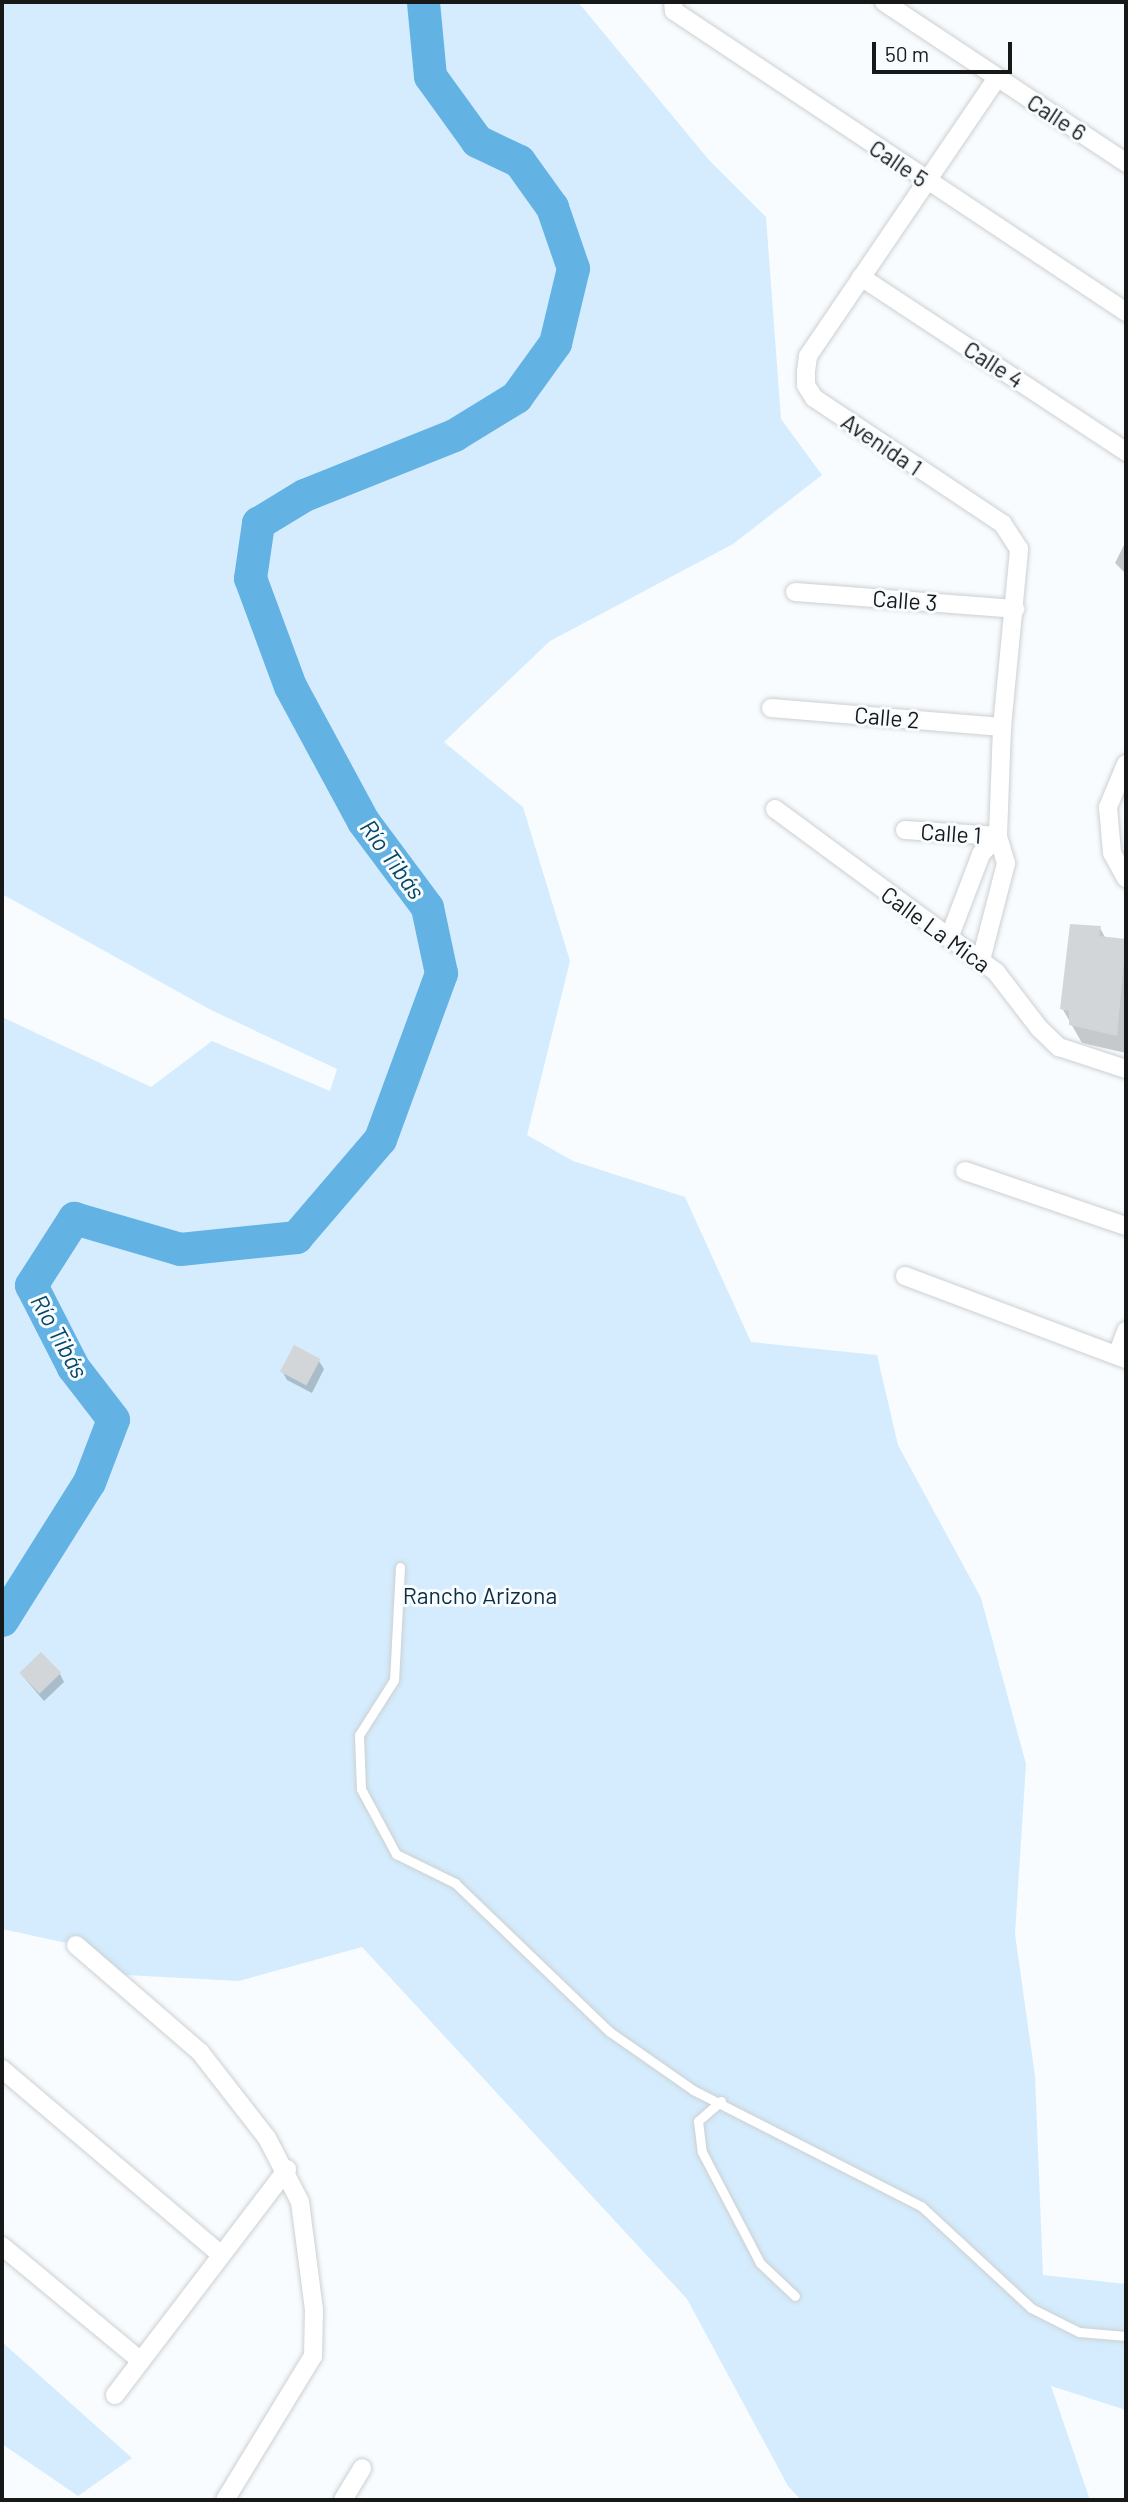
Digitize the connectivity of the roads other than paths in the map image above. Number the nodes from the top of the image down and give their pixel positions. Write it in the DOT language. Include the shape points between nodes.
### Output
graph roads {
  1 [pos="884,2"];
  2 [pos="673,7"];
  3 [pos="997,78"];
  4 [pos="1126,161"];
  5 [pos="926,181"];
  6 [pos="861,277"];
  7 [pos="1126,312"];
  8 [pos="1126,452"];
  9 [pos="795,592"];
  10 [pos="1015,609"];
  11 [pos="771,708"];
  12 [pos="1002,727"];
  13 [pos="1126,764"];
  14 [pos="775,809"];
  15 [pos="905,830"];
  16 [pos="998,836"];
  17 [pos="1126,878"];
  18 [pos="948,937"];
  19 [pos="981,960"];
  20 [pos="1126,1069"];
  21 [pos="965,1171"];
  22 [pos="1126,1226"];
  23 [pos="905,1276"];
  24 [pos="1126,1331"];
  25 [pos="1122,1357"];
  26 [pos="400,1567"];
  27 [pos="76,1945"];
  28 [pos="2,2069"];
  29 [pos="722,2101"];
  30 [pos="287,2169"];
  31 [pos="2,2246"];
  32 [pos="221,2255"];
  33 [pos="794,2296"];
  34 [pos="1126,2336"];
  35 [pos="140,2360"];
  36 [pos="114,2395"];
  37 [pos="362,2468"];
  38 [pos="225,2500"];
  39 [pos="343,2500"];
  1 -- 3 [label="street, Calle 6"];
  2 -- 5 [label="street, Calle 5"];
  3 -- 4 [label="street, Calle 6"];
  3 -- 5 [label="street, Avenida 1"];
  5 -- 6 [label="street, Avenida 1"];
  5 -- 7 [label="street, Calle 5"];
  6 -- 8 [label="street, Calle 4"];
  6 -- 10 [label="street, Avenida 1" via="808,356 806,385 814,398 1003,524 1019,549"];
  9 -- 10 [label="street, Calle 3"];
  10 -- 12 [label="street, Avenida 1"];
  11 -- 12 [label="street, Calle 2"];
  12 -- 16 [label="street, Avenida 1"];
  13 -- 17 [label="street" via="1108,807 1108,830 1112,853"];
  14 -- 18 [label="street, Calle La Mica"];
  15 -- 16 [label="street, Calle 1"];
  16 -- 18 [label="street" via="981,854"];
  16 -- 19 [label="street, Avenida 1" via="1006,863"];
  18 -- 19 [label="street, Calle La Mica"];
  19 -- 20 [label="street, Calle La Mica" via="1059,1047"];
  21 -- 22 [label="street"];
  23 -- 25 [label="street"];
  24 -- 25 [label="street"];
  26 -- 29 [label="lane" via="394,1680 359,1735 361,1789 396,1854 455,1883 610,2032 693,2090"];
  27 -- 30 [label="street" via="200,2052"];
  28 -- 32 [label="street"];
  29 -- 33 [label="lane" via="698,2121 702,2152 760,2263"];
  29 -- 34 [label="lane" via="921,2206 1031,2308 1079,2332"];
  30 -- 32 [label="street"];
  30 -- 38 [label="street" via="300,2202 314,2310 313,2356"];
  31 -- 35 [label="street"];
  32 -- 35 [label="street"];
  35 -- 36 [label="street"];
  37 -- 39 [label="street"];
}
